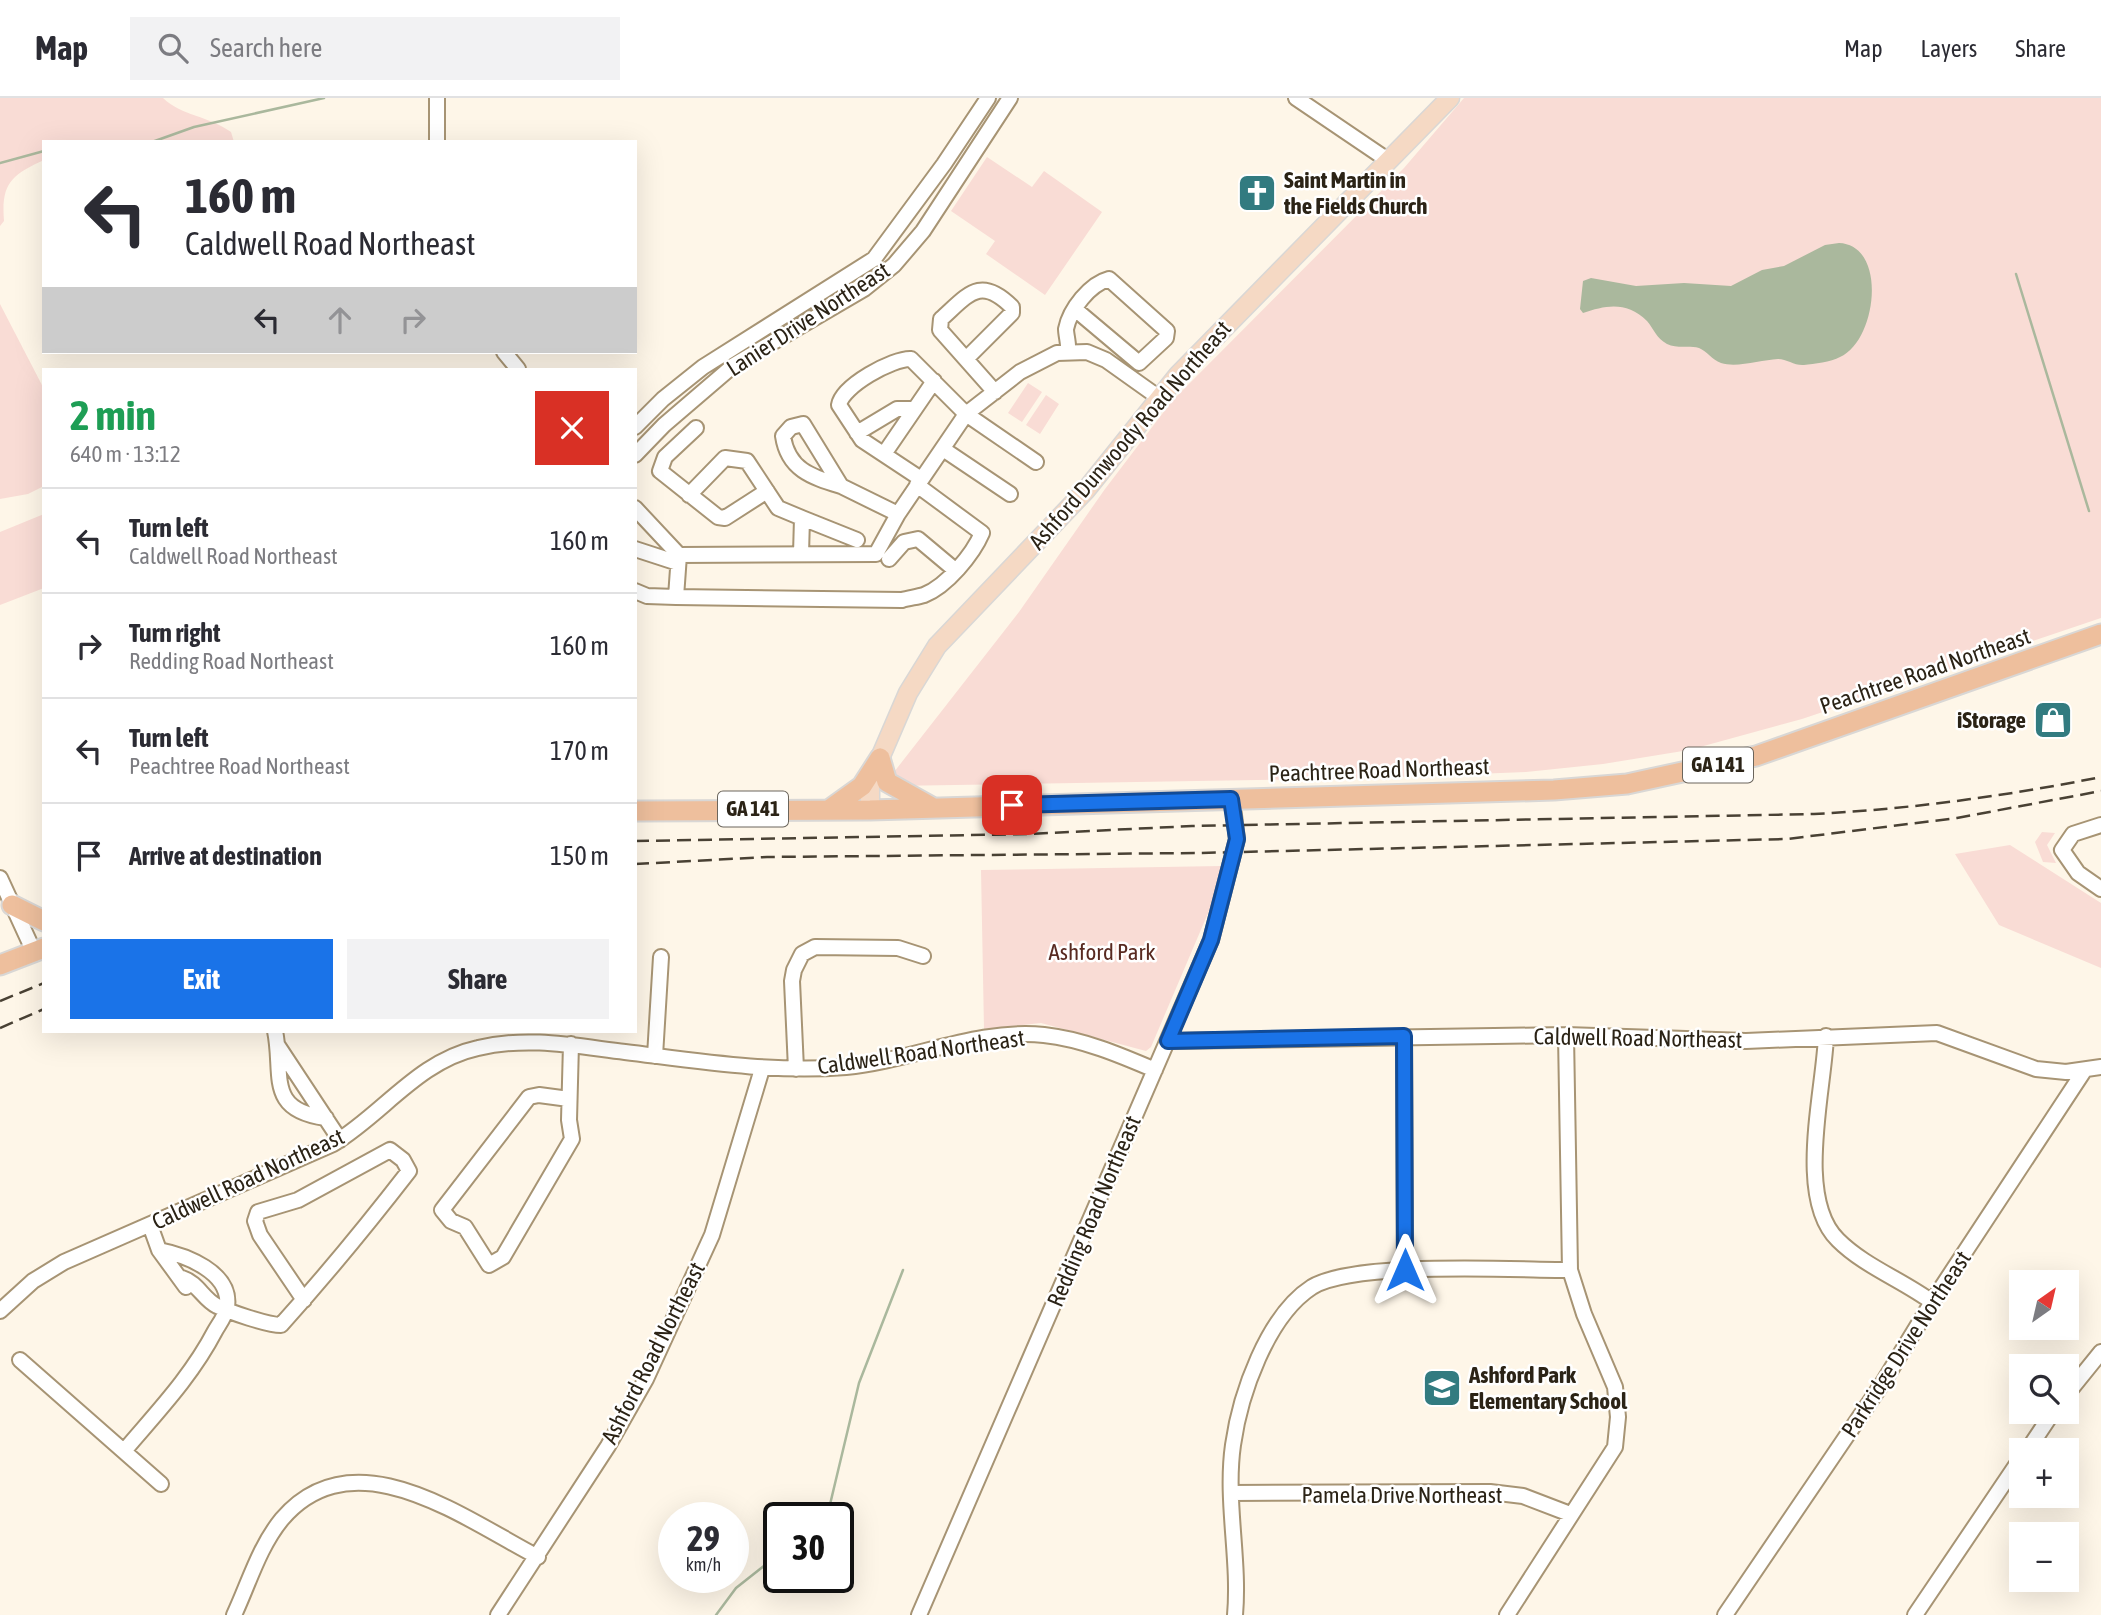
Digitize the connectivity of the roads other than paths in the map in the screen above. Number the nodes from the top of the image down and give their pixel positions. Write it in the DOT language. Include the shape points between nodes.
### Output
graph roads {
  1 [pos="437,98"];
  2 [pos="988,98"];
  3 [pos="1010,98"];
  4 [pos="1296,98"];
  5 [pos="1450,98"];
  6 [pos="437,140"];
  7 [pos="1389,161"];
  8 [pos="1076,310"];
  9 [pos="1068,346"];
  10 [pos="506,354"];
  11 [pos="1048,357"];
  12 [pos="967,358"];
  13 [pos="517,368"];
  14 [pos="1122,371"];
  15 [pos="934,381"];
  16 [pos="995,392"];
  17 [pos="1158,397"];
  18 [pos="914,409"];
  19 [pos="966,414"];
  20 [pos="637,425"];
  21 [pos="696,428"];
  22 [pos="857,433"];
  23 [pos="943,449"];
  24 [pos="637,453"];
  25 [pos="884,454"];
  26 [pos="1036,462"];
  27 [pos="919,482"];
  28 [pos="841,486"];
  29 [pos="767,491"];
  30 [pos="1010,494"];
  31 [pos="689,495"];
  32 [pos="637,512"];
  33 [pos="898,514"];
  34 [pos="802,518"];
  35 [pos="857,540"];
  36 [pos="637,549"];
  37 [pos="801,555"];
  38 [pos="679,559"];
  39 [pos="889,559"];
  40 [pos="955,569"];
  41 [pos="637,592"];
  42 [pos="676,597"];
  43 [pos="2101,634"];
  44 [pos="880,758"];
  45 [pos="1231,799"];
  46 [pos="931,806"];
  47 [pos="830,808"];
  48 [pos="870,810"];
  49 [pos="637,811"];
  50 [pos="2101,825"];
  51 [pos="0,878"];
  52 [pos="2101,890"];
  53 [pos="12,905"];
  54 [pos="42,920"];
  55 [pos="39,950"];
  56 [pos="923,956"];
  57 [pos="662,957"];
  58 [pos="0,965"];
  59 [pos="1566,1035"];
  60 [pos="1404,1036"];
  61 [pos="1826,1036"];
  62 [pos="1168,1041"];
  63 [pos="279,1043"];
  64 [pos="571,1044"];
  65 [pos="656,1056"];
  66 [pos="2101,1067"];
  67 [pos="762,1069"];
  68 [pos="796,1069"];
  69 [pos="1155,1070"];
  70 [pos="2084,1071"];
  71 [pos="569,1100"];
  72 [pos="323,1114"];
  73 [pos="340,1140"];
  74 [pos="150,1225"];
  75 [pos="159,1250"];
  76 [pos="1405,1270"];
  77 [pos="1570,1270"];
  78 [pos="304,1300"];
  79 [pos="1932,1301"];
  80 [pos="222,1307"];
  81 [pos="0,1311"];
  82 [pos="2101,1352"];
  83 [pos="20,1360"];
  84 [pos="2079,1379"];
  85 [pos="124,1451"];
  86 [pos="2009,1476"];
  87 [pos="161,1484"];
  88 [pos="1231,1493"];
  89 [pos="1570,1514"];
  90 [pos="538,1557"];
  91 [pos="234,1615"];
  92 [pos="498,1615"];
  93 [pos="919,1615"];
  94 [pos="1235,1615"];
  95 [pos="1507,1615"];
  96 [pos="1725,1615"];
  97 [pos="1915,1615"];
  1 -- 6 [label="street"];
  2 -- 20 [label="street, Lanier Drive Northeast" via="874,259 703,367"];
  3 -- 24 [label="street, Lanier Drive Northeast" via="923,231 894,265 864,289 734,365"];
  4 -- 7 [label="street"];
  5 -- 7 [label="main road, Ashford Dunwoody Road Northeast"];
  7 -- 17 [label="main road, Ashford Dunwoody Road Northeast"];
  8 -- 8 [label="street" via="1139,363 1166,338 1167,331 1109,279 1097,282"];
  8 -- 9 [label="street" via="1066,330"];
  9 -- 11 [label="street"];
  9 -- 14 [label="street" via="1096,348"];
  10 -- 13 [label="street"];
  11 -- 14 [label="street" via="1067,351 1087,352"];
  11 -- 16 [label="street"];
  12 -- 12 [label="street" via="940,330 941,319 972,292 988,290 1001,296 1012,313"];
  12 -- 16 [label="street"];
  14 -- 17 [label="street"];
  15 -- 18 [label="street"];
  15 -- 19 [label="street"];
  15 -- 22 [label="street" via="911,359 888,363 840,399 839,405"];
  16 -- 19 [label="street"];
  17 -- 44 [label="main road, Ashford Dunwoody Road Northeast" via="1086,490 937,646 908,693"];
  18 -- 22 [label="street" via="897,409"];
  18 -- 25 [label="street"];
  19 -- 23 [label="street"];
  19 -- 26 [label="street"];
  21 -- 31 [label="street" via="660,467"];
  22 -- 25 [label="street"];
  23 -- 27 [label="street"];
  23 -- 30 [label="street"];
  25 -- 27 [label="street"];
  27 -- 33 [label="street"];
  27 -- 40 [label="street" via="982,533"];
  28 -- 28 [label="street" via="803,424 791,427 783,436 785,446 803,474"];
  28 -- 33 [label="street"];
  29 -- 31 [label="street" via="725,518"];
  29 -- 31 [label="street" via="747,461 725,458"];
  29 -- 34 [label="street" via="778,508"];
  32 -- 38 [label="street"];
  33 -- 37 [label="street" via="876,554"];
  34 -- 35 [label="street"];
  34 -- 37 [label="street"];
  36 -- 38 [label="street"];
  37 -- 38 [label="street"];
  38 -- 42 [label="street"];
  39 -- 40 [label="street" via="904,542 918,539"];
  40 -- 42 [label="street" via="925,594 902,600"];
  41 -- 42 [label="street"];
  43 -- 45 [label="highway, Peachtree Road Northeast / GA 141" via="1756,756 1627,784"];
  44 -- 46 [label="highway" via="887,782"];
  44 -- 47 [label="highway" via="862,786"];
  44 -- 48 [label="main road, Ashford Dunwoody Road Northeast" via="870,787"];
  45 -- 46 [label="highway, Peachtree Road Northeast / GA 141"];
  45 -- 62 [label="street, Redding Road Northeast" via="1237,839 1214,928"];
  46 -- 48 [label="highway, Peachtree Road Northeast / GA 141"];
  47 -- 48 [label="highway, Peachtree Road Northeast / GA 141"];
  47 -- 49 [label="highway, Peachtree Road Northeast / GA 141"];
  50 -- 52 [label="street" via="2073,834 2062,850 2078,873"];
  51 -- 53 [label="street"];
  53 -- 54 [label="highway"];
  53 -- 55 [label="street"];
  55 -- 58 [label="highway"];
  56 -- 68 [label="street" via="898,948 815,947 802,954 792,981"];
  57 -- 65 [label="street"];
  59 -- 60 [label="street, Caldwell Road Northeast"];
  59 -- 61 [label="street, Caldwell Road Northeast" via="1746,1041"];
  59 -- 77 [label="street"];
  60 -- 62 [label="street, Caldwell Road Northeast"];
  60 -- 76 [label="street"];
  61 -- 70 [label="street, Caldwell Road Northeast" via="1937,1033 2036,1069"];
  61 -- 79 [label="street" via="1815,1176 1824,1218 1836,1238 1857,1255"];
  62 -- 69 [label="street, Redding Road Northeast"];
  63 -- 72 [label="street"];
  63 -- 72 [label="street" via="277,1081 288,1102 307,1116"];
  64 -- 65 [label="street, Caldwell Road Northeast"];
  64 -- 71 [label="street"];
  64 -- 73 [label="street, Caldwell Road Northeast" via="510,1042 474,1048 447,1059 420,1074"];
  65 -- 67 [label="street, Caldwell Road Northeast"];
  66 -- 70 [label="street, Caldwell Road Northeast"];
  67 -- 68 [label="street, Caldwell Road Northeast"];
  67 -- 90 [label="street, Ashford Road Northeast" via="712,1235 646,1379"];
  68 -- 69 [label="street, Caldwell Road Northeast" via="848,1067 986,1039 1042,1035 1066,1038"];
  69 -- 93 [label="street, Redding Road Northeast"];
  70 -- 79 [label="street, Parkridge Drive Northeast"];
  71 -- 71 [label="street" via="529,1097 442,1210 465,1227 489,1265 503,1257 572,1139"];
  72 -- 73 [label="street"];
  73 -- 74 [label="street, Caldwell Road Northeast"];
  74 -- 75 [label="street"];
  74 -- 81 [label="street, Caldwell Road Northeast" via="64,1262 33,1281"];
  75 -- 80 [label="street" via="183,1284"];
  75 -- 80 [label="street" via="179,1254 207,1269 225,1290"];
  76 -- 77 [label="street"];
  76 -- 88 [label="street" via="1338,1278 1314,1286 1293,1303 1250,1380 1233,1444"];
  77 -- 89 [label="street" via="1615,1387 1618,1416 1615,1447"];
  78 -- 78 [label="street" via="409,1171 390,1150 298,1200 258,1212 255,1221 260,1235"];
  78 -- 80 [label="street" via="281,1325 269,1325"];
  79 -- 96 [label="street, Parkridge Drive Northeast" via="1884,1381"];
  80 -- 85 [label="street" via="196,1367"];
  82 -- 84 [label="street"];
  83 -- 85 [label="street"];
  85 -- 87 [label="street"];
  86 -- 97 [label="street"];
  88 -- 89 [label="street, Pamela Drive Northeast" via="1490,1492 1523,1496"];
  88 -- 94 [label="street"];
  89 -- 95 [label="street"];
  90 -- 91 [label="street" via="425,1498 391,1485 359,1480 303,1498 282,1520 248,1579"];
  90 -- 92 [label="street, Ashford Road Northeast"];
}
